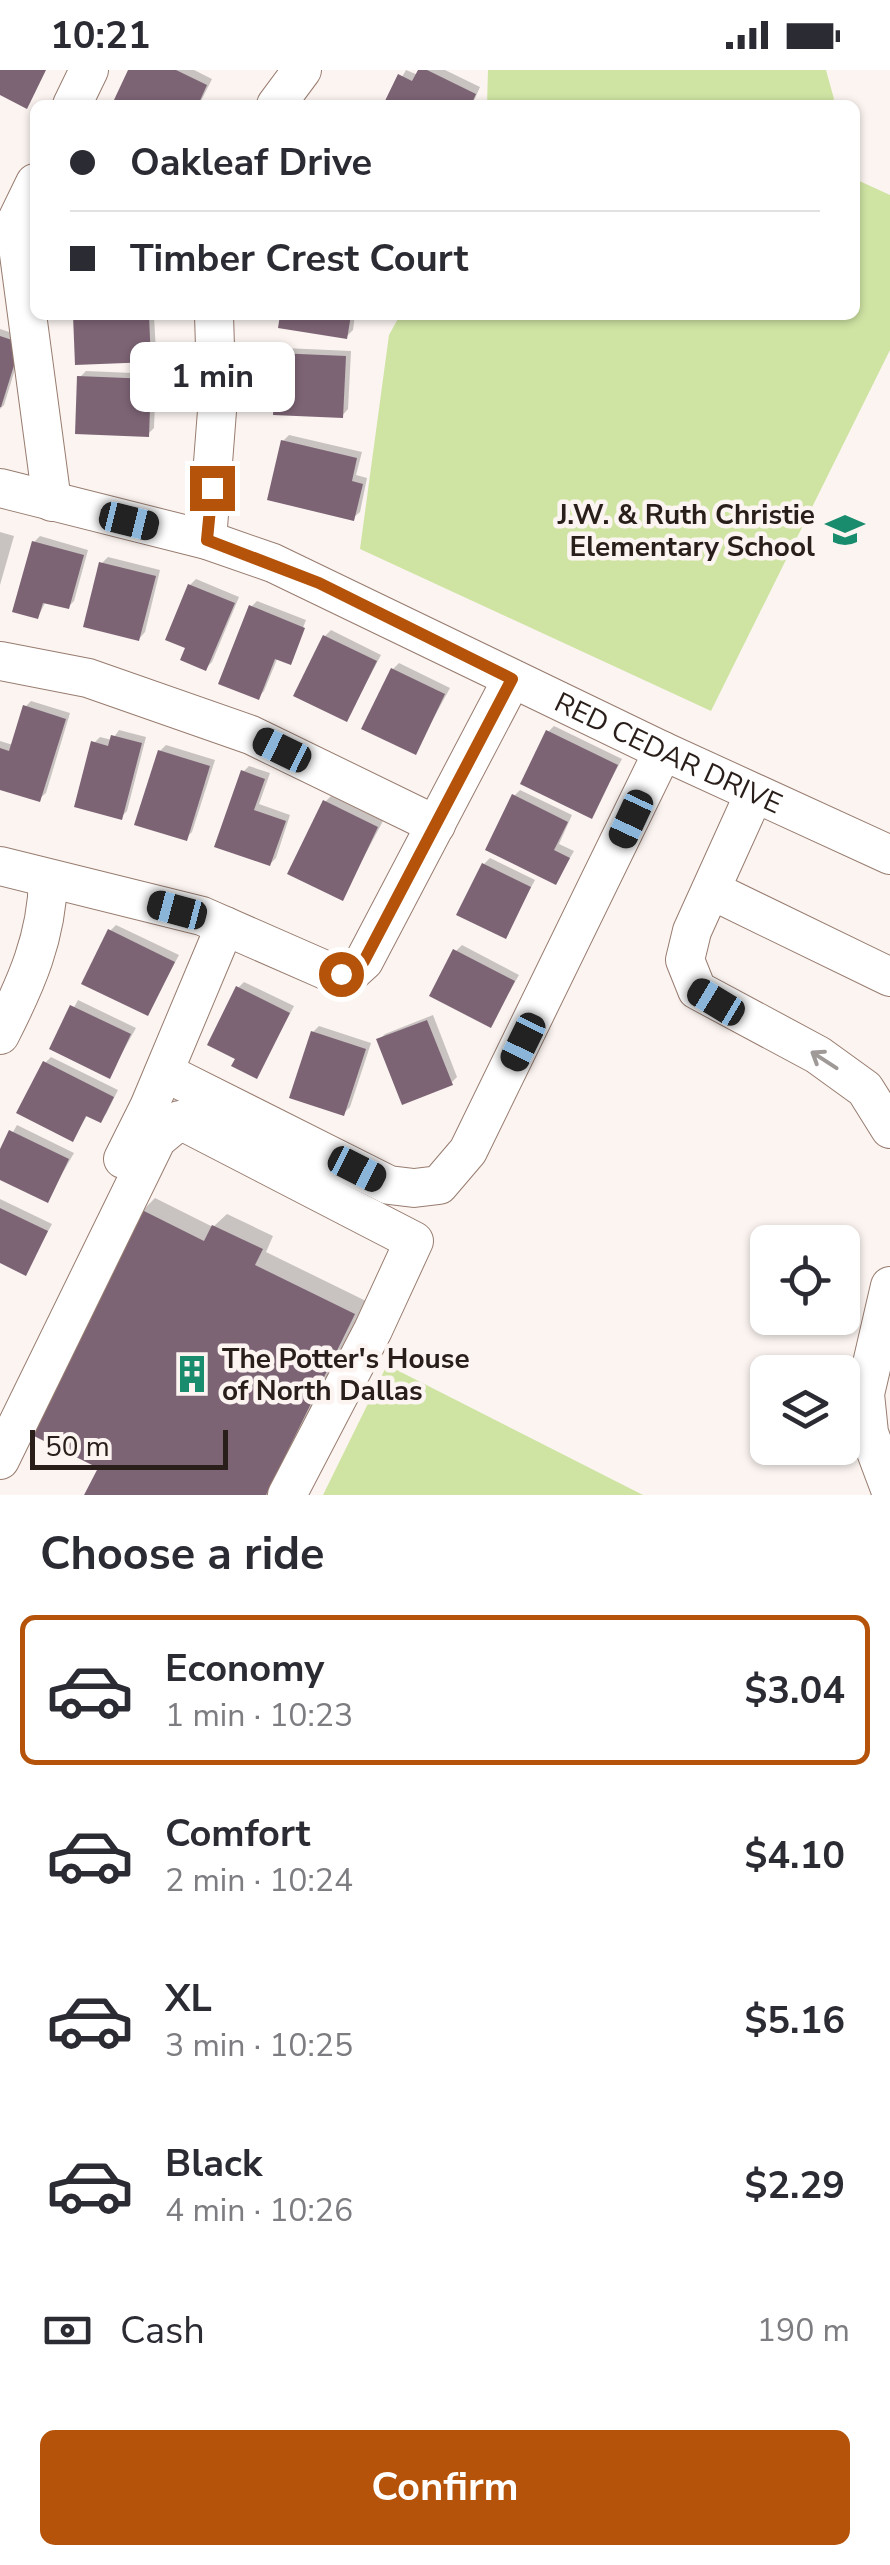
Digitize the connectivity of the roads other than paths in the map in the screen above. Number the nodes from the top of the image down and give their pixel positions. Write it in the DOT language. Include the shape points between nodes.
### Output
graph roads {
  1 [pos="89,70"];
  2 [pos="302,70"];
  3 [pos="74,100"];
  4 [pos="280,100"];
  5 [pos="30,190"];
  6 [pos="8,225"];
  7 [pos="214,320"];
  8 [pos="0,488"];
  9 [pos="52,502"];
  10 [pos="207,540"];
  11 [pos="0,661"];
  12 [pos="512,679"];
  13 [pos="663,752"];
  14 [pos="754,794"];
  15 [pos="436,825"];
  16 [pos="890,855"];
  17 [pos="0,866"];
  18 [pos="48,880"];
  19 [pos="711,890"];
  20 [pos="225,926"];
  21 [pos="890,977"];
  22 [pos="0,1035"];
  23 [pos="164,1072"];
  24 [pos="888,1117"];
  25 [pos="890,1286"];
  26 [pos="0,1402"];
  27 [pos="0,1460"];
  28 [pos="890,1488"];
  29 [pos="288,1495"];
  1 -- 3 [label="street"];
  2 -- 4 [label="street"];
  5 -- 6 [label="street"];
  6 -- 9 [label="street"];
  7 -- 10 [label="street" via="218,411"];
  8 -- 9 [label="street, RED CEDAR DRIVE"];
  9 -- 10 [label="street, RED CEDAR DRIVE"];
  10 -- 12 [label="street, RED CEDAR DRIVE" via="319,583"];
  11 -- 15 [label="street" via="88,678 250,735"];
  12 -- 13 [label="street, RED CEDAR DRIVE"];
  12 -- 15 [label="street"];
  13 -- 14 [label="street, RED CEDAR DRIVE"];
  13 -- 23 [label="street" via="468,1151 439,1184 389,1185"];
  14 -- 16 [label="street, RED CEDAR DRIVE"];
  14 -- 19 [label="street"];
  15 -- 20 [label="street" via="353,971 332,973"];
  17 -- 18 [label="street"];
  18 -- 20 [label="street"];
  18 -- 22 [label="street" via="39,946"];
  19 -- 21 [label="street"];
  24 -- 19 [label="street, one-way" via="865,1090 818,1056 697,990 685,960"];
  20 -- 23 [label="street"];
  23 -- 26 [label="street"];
  25 -- 28 [label="street" via="865,1394 869,1434"];
  27 -- 29 [label="street" via="157,1139 180,1120 414,1241"];
}
